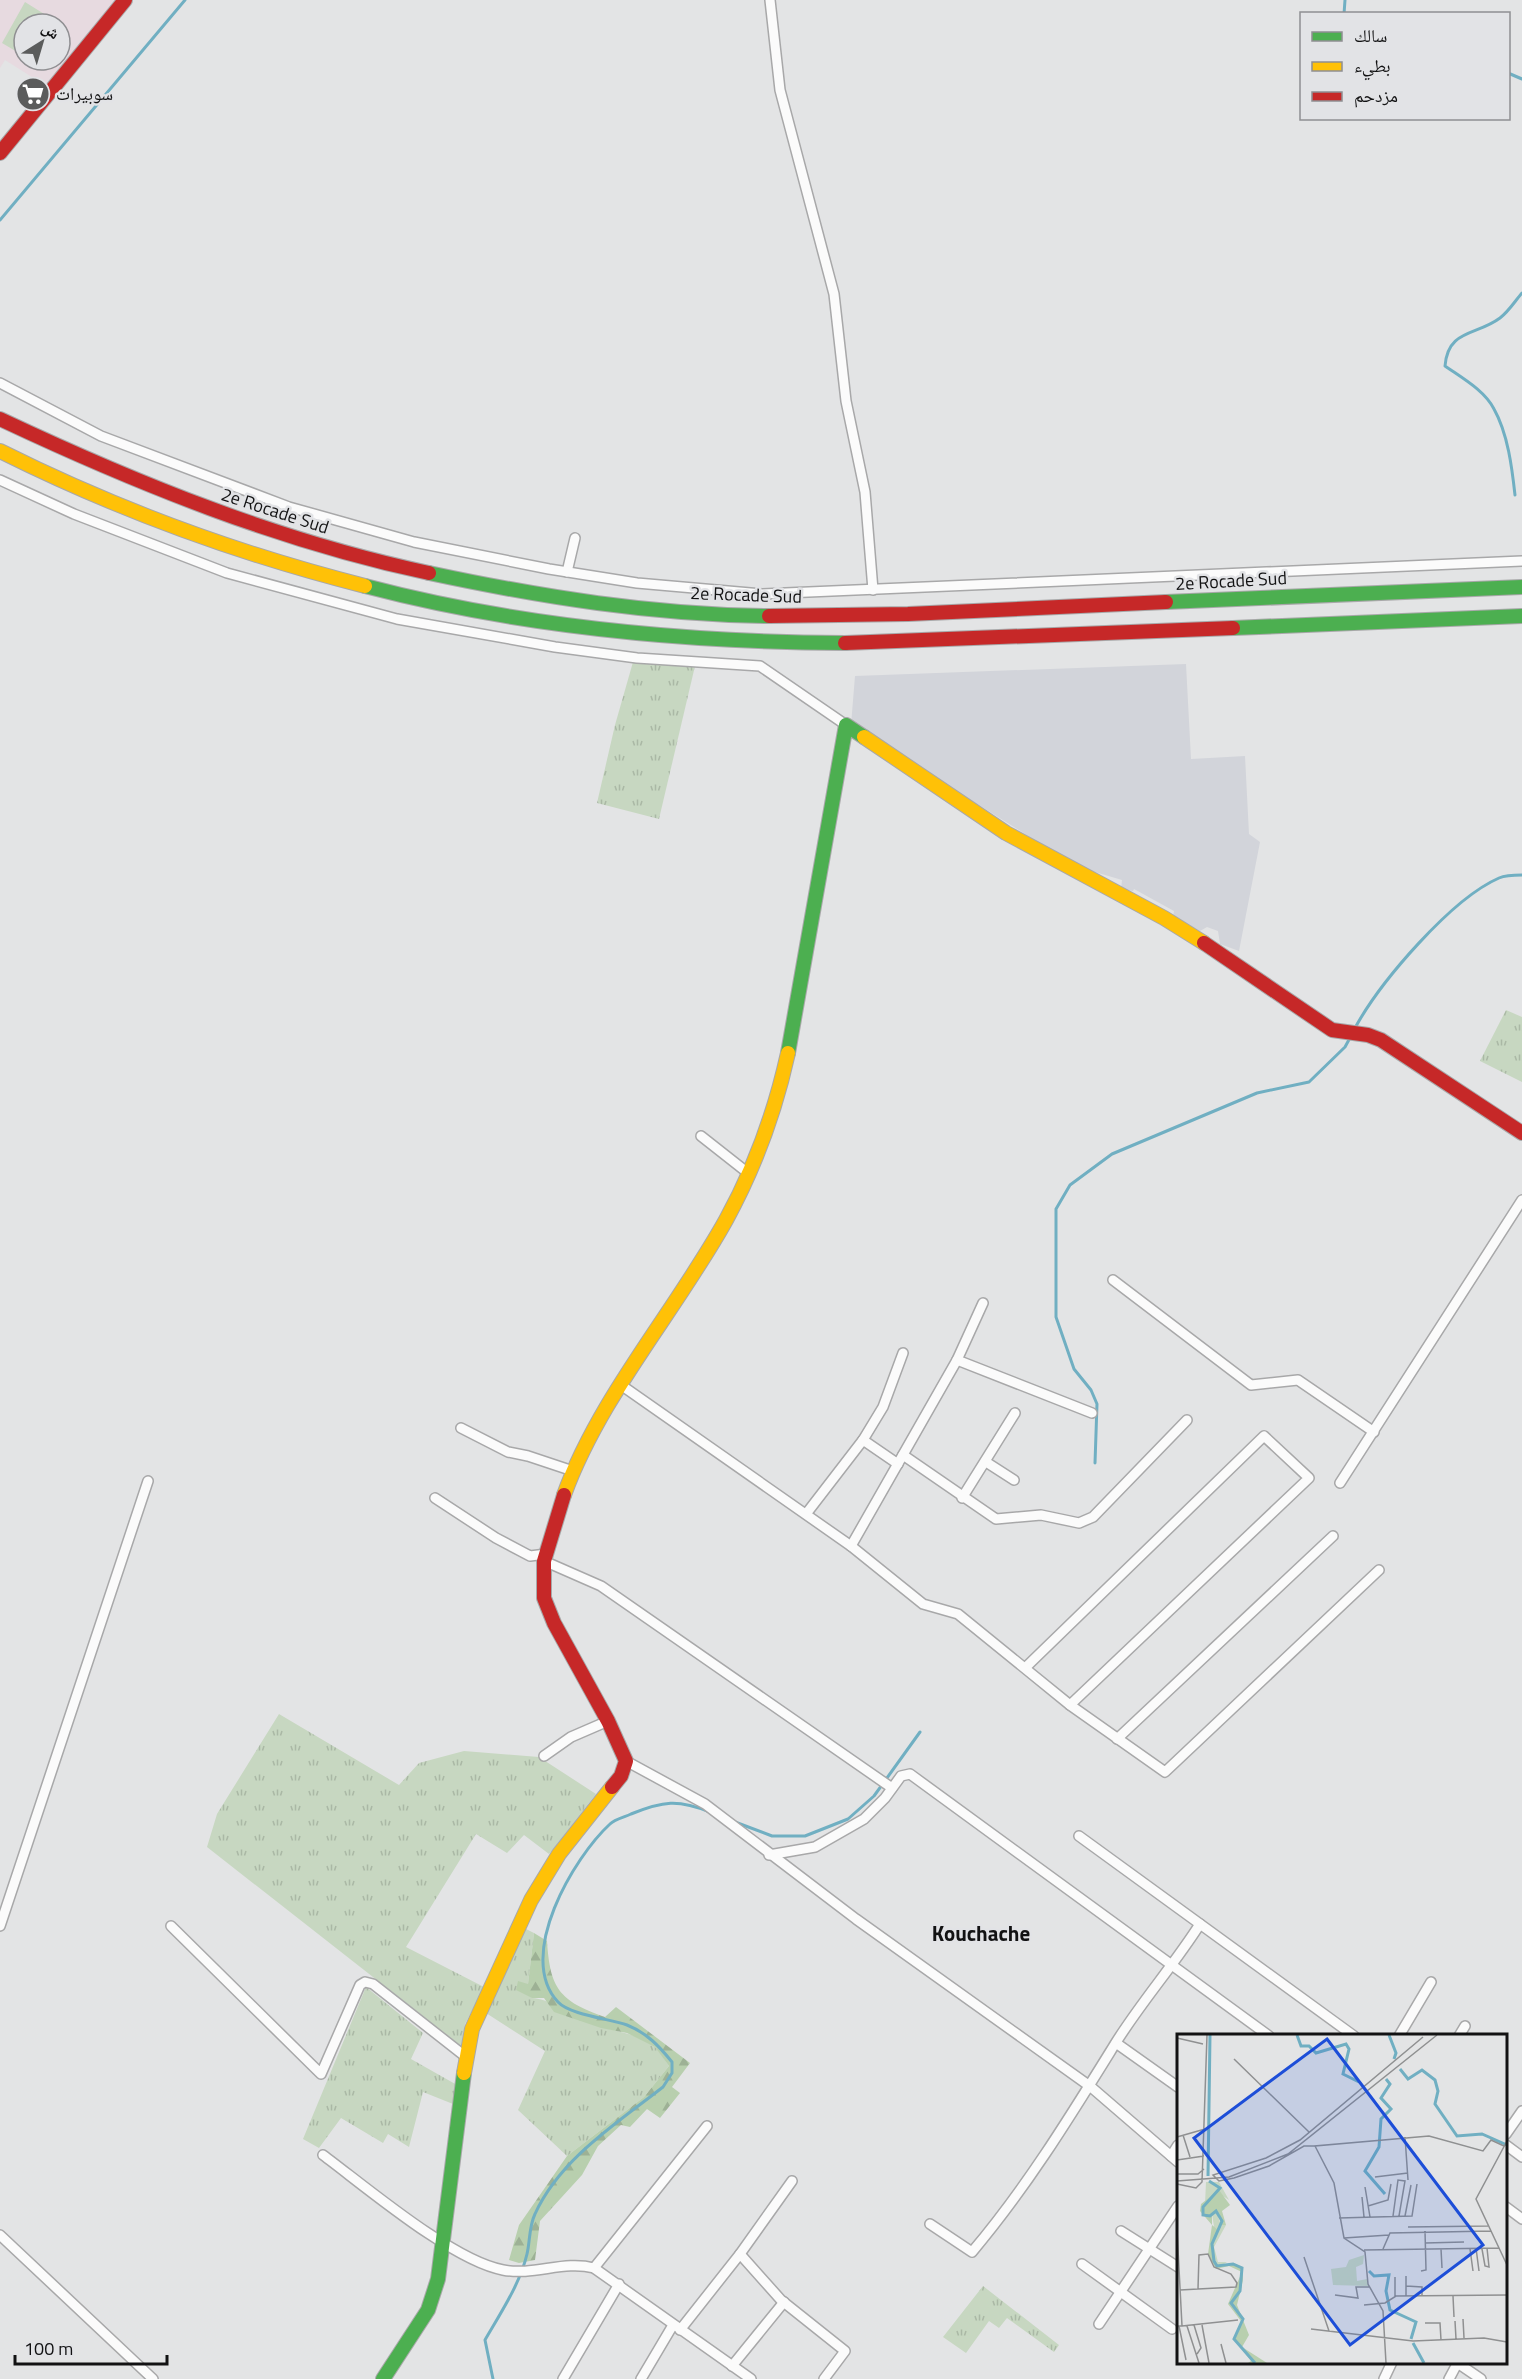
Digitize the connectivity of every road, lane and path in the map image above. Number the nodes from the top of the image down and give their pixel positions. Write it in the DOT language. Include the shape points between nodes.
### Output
graph roads {
  1 [pos="125,0"];
  2 [pos="770,0"];
  3 [pos="0,153"];
  4 [pos="0,383"];
  5 [pos="0,419"];
  6 [pos="0,451"];
  7 [pos="0,480"];
  8 [pos="575,538"];
  9 [pos="1522,561"];
  10 [pos="567,572"];
  11 [pos="1522,587"];
  12 [pos="873,590"];
  13 [pos="1522,616"];
  14 [pos="846,725"];
  15 [pos="1522,1133"];
  16 [pos="701,1136"];
  17 [pos="748,1173"];
  18 [pos="1522,1200"];
  19 [pos="1113,1280"];
  20 [pos="983,1303"];
  21 [pos="903,1353"];
  22 [pos="957,1360"];
  23 [pos="621,1385"];
  24 [pos="1015,1413"];
  25 [pos="1092,1413"];
  26 [pos="1187,1420"];
  27 [pos="461,1428"];
  28 [pos="1374,1432"];
  29 [pos="863,1440"];
  30 [pos="900,1459"];
  31 [pos="986,1462"];
  32 [pos="573,1471"];
  33 [pos="1014,1480"];
  34 [pos="148,1481"];
  35 [pos="1340,1483"];
  36 [pos="435,1498"];
  37 [pos="962,1498"];
  38 [pos="806,1514"];
  39 [pos="1333,1536"];
  40 [pos="851,1546"];
  41 [pos="545,1558"];
  42 [pos="1379,1570"];
  43 [pos="1026,1667"];
  44 [pos="1070,1705"];
  45 [pos="608,1720"];
  46 [pos="1118,1739"];
  47 [pos="544,1756"];
  48 [pos="626,1761"];
  49 [pos="892,1788"];
  50 [pos="1079,1836"];
  51 [pos="770,1855"];
  52 [pos="1200,1924"];
  53 [pos="0,1926"];
  54 [pos="171,1926"];
  55 [pos="1174,1966"];
  56 [pos="1431,1982"];
  57 [pos="1465,2026"];
  58 [pos="1266,2034"];
  59 [pos="1351,2034"];
  60 [pos="1400,2034"];
  61 [pos="1460,2034"];
  62 [pos="1116,2043"];
  63 [pos="466,2057"];
  64 [pos="1177,2086"];
  65 [pos="1091,2087"];
  66 [pos="1522,2110"];
  67 [pos="707,2126"];
  68 [pos="1507,2132"];
  69 [pos="1507,2146"];
  70 [pos="322,2156"];
  71 [pos="1522,2157"];
  72 [pos="1175,2159"];
  73 [pos="792,2181"];
  74 [pos="1507,2208"];
  75 [pos="1177,2209"];
  76 [pos="1522,2219"];
  77 [pos="930,2224"];
  78 [pos="1121,2231"];
  79 [pos="0,2235"];
  80 [pos="443,2243"];
  81 [pos="1151,2251"];
  82 [pos="740,2254"];
  83 [pos="1082,2264"];
  84 [pos="1177,2267"];
  85 [pos="594,2268"];
  86 [pos="618,2284"];
  87 [pos="1121,2293"];
  88 [pos="784,2302"];
  89 [pos="1099,2324"];
  90 [pos="676,2327"];
  91 [pos="1172,2329"];
  92 [pos="1391,2364"];
  93 [pos="1456,2364"];
  94 [pos="1458,2364"];
  95 [pos="732,2366"];
  96 [pos="153,2379"];
  97 [pos="383,2379"];
  98 [pos="562,2379"];
  99 [pos="641,2379"];
  100 [pos="750,2379"];
  101 [pos="824,2379"];
  102 [pos="1383,2379"];
  103 [pos="1449,2379"];
  104 [pos="1481,2379"];
  1 -- 3 [label="main road"];
  2 -- 12 [label="street" via="780,90 834,294 846,401 865,492"];
  4 -- 10 [label="street" via="101,436 289,507 414,542"];
  5 -- 11 [label="main road, 2e Rocade Sud" via="69,454 153,488 305,541 467,580 662,610 734,615 954,612"];
  6 -- 13 [label="main road" via="114,503 317,574 513,617 603,630 718,641 886,644"];
  7 -- 14 [label="street" via="74,514 227,573 397,619 638,658 760,666"];
  8 -- 10 [label="street"];
  9 -- 12 [label="street"];
  10 -- 12 [label="street" via="637,583 762,594"];
  14 -- 15 [label="main road" via="1006,833 1164,918 1332,1030 1381,1040"];
  14 -- 17 [label="main road" via="778,1100"];
  16 -- 17 [label="street"];
  17 -- 23 [label="main road" via="726,1220"];
  18 -- 28 [label="street"];
  19 -- 28 [label="street" via="1251,1385 1298,1380"];
  20 -- 22 [label="street"];
  21 -- 29 [label="street" via="883,1407"];
  22 -- 25 [label="street"];
  22 -- 30 [label="street"];
  23 -- 32 [label="main road"];
  23 -- 38 [label="street"];
  24 -- 31 [label="street"];
  26 -- 37 [label="street" via="1086,1521 1041,1515 1002,1520"];
  27 -- 32 [label="street" via="508,1452"];
  28 -- 35 [label="street"];
  29 -- 30 [label="street"];
  29 -- 38 [label="street"];
  30 -- 37 [label="street"];
  30 -- 40 [label="street"];
  31 -- 33 [label="street"];
  31 -- 37 [label="street"];
  32 -- 41 [label="main road"];
  34 -- 53 [label="street"];
  36 -- 41 [label="street" via="496,1538 530,1556"];
  38 -- 40 [label="street"];
  39 -- 46 [label="street"];
  40 -- 43 [label="street" via="923,1604 958,1614"];
  41 -- 45 [label="main road" via="544,1598"];
  41 -- 49 [label="street" via="601,1586"];
  42 -- 46 [label="street" via="1165,1772"];
  43 -- 44 [label="street"];
  43 -- 44 [label="street" via="1264,1436 1309,1478"];
  44 -- 46 [label="street"];
  45 -- 47 [label="street" via="571,1737"];
  45 -- 48 [label="main road"];
  48 -- 51 [label="street" via="705,1804"];
  48 -- 63 [label="main road" via="621,1776 559,1854 531,1900 472,2029"];
  49 -- 51 [label="street" via="864,1819 815,1847"];
  49 -- 55 [label="street" via="901,1776 910,1774"];
  50 -- 52 [label="street"];
  51 -- 65 [label="street"];
  52 -- 55 [label="street"];
  52 -- 59 [label="street"];
  54 -- 63 [label="street" via="321,2074 360,1985 365,1982 373,1984"];
  55 -- 58 [label="street"];
  55 -- 62 [label="street"];
  56 -- 60 [label="street"];
  57 -- 61 [label="street"];
  62 -- 64 [label="street"];
  62 -- 65 [label="street"];
  63 -- 80 [label="main road"];
  65 -- 72 [label="street"];
  65 -- 77 [label="street" via="1003,2217 972,2252"];
  66 -- 68 [label="street"];
  67 -- 85 [label="street"];
  69 -- 71 [label="street"];
  70 -- 80 [label="street"];
  73 -- 82 [label="street"];
  74 -- 76 [label="street"];
  75 -- 81 [label="street"];
  78 -- 81 [label="street"];
  79 -- 96 [label="street"];
  80 -- 85 [label="street" via="505,2271 578,2264"];
  80 -- 97 [label="main road" via="428,2310"];
  81 -- 84 [label="street"];
  81 -- 87 [label="street"];
  82 -- 88 [label="street"];
  82 -- 90 [label="street"];
  83 -- 87 [label="street"];
  85 -- 86 [label="street"];
  86 -- 90 [label="street"];
  86 -- 98 [label="street"];
  87 -- 89 [label="street"];
  87 -- 91 [label="street"];
  88 -- 95 [label="street"];
  88 -- 101 [label="street" via="845,2351"];
  90 -- 95 [label="street"];
  90 -- 99 [label="street"];
  92 -- 102 [label="street"];
  93 -- 103 [label="street"];
  94 -- 104 [label="street"];
  95 -- 100 [label="street"];
}
